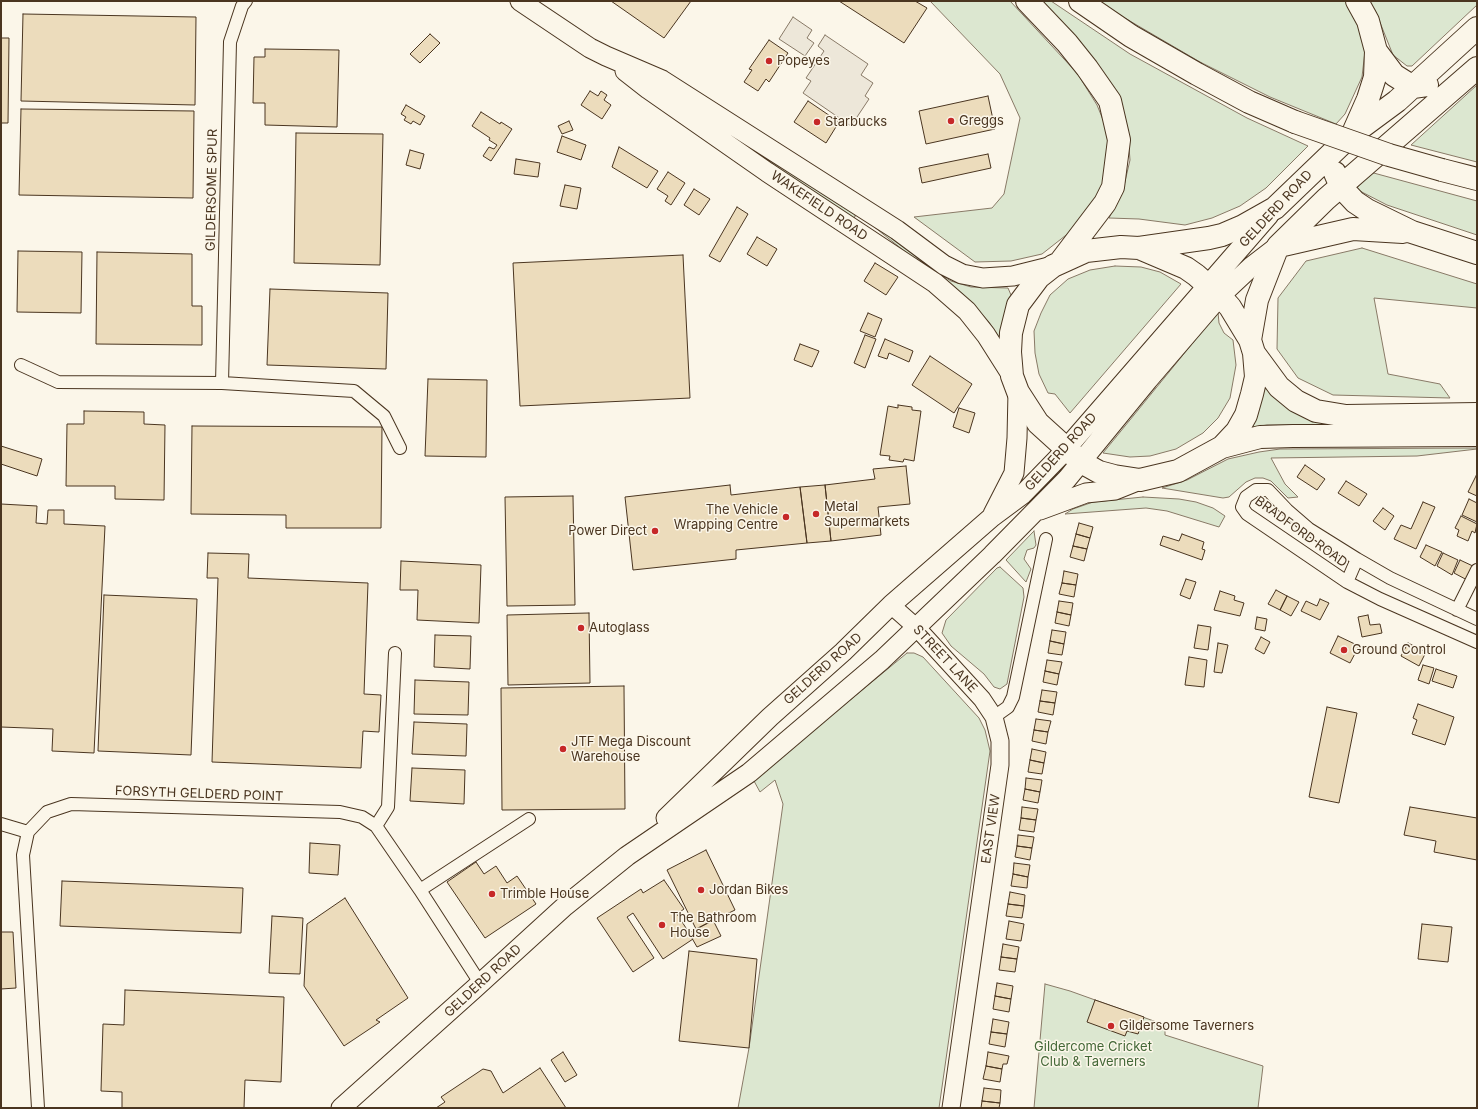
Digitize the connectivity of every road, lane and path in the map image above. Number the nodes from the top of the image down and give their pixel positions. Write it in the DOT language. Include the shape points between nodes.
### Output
graph roads {
  1 [pos="520,1"];
  2 [pos="1027,1"];
  3 [pos="1080,1"];
  4 [pos="1357,1"];
  5 [pos="241,3"];
  6 [pos="1477,28"];
  7 [pos="1376,50"];
  8 [pos="1477,63"];
  9 [pos="1477,68"];
  10 [pos="1413,87"];
  11 [pos="689,107"];
  12 [pos="1351,135"];
  13 [pos="1329,155"];
  14 [pos="1477,178"];
  15 [pos="1341,187"];
  16 [pos="1275,208"];
  17 [pos="1412,232"];
  18 [pos="1278,246"];
  19 [pos="1139,248"];
  20 [pos="1477,253"];
  21 [pos="1056,264"];
  22 [pos="1214,290"];
  23 [pos="1252,346"];
  24 [pos="21,365"];
  25 [pos="222,383"];
  26 [pos="1015,384"];
  27 [pos="1477,414"];
  28 [pos="1477,435"];
  29 [pos="1222,447"];
  30 [pos="400,448"];
  31 [pos="1073,456"];
  32 [pos="1140,480"];
  33 [pos="1035,512"];
  34 [pos="992,517"];
  35 [pos="1046,539"];
  36 [pos="1356,559"];
  37 [pos="1477,570"];
  38 [pos="1347,582"];
  39 [pos="891,605"];
  40 [pos="1457,610"];
  41 [pos="1477,619"];
  42 [pos="916,628"];
  43 [pos="1476,639"];
  44 [pos="395,653"];
  45 [pos="994,717"];
  46 [pos="529,819"];
  47 [pos="1,824"];
  48 [pos="376,826"];
  49 [pos="28,832"];
  50 [pos="627,856"];
  51 [pos="420,890"];
  52 [pos="480,983"];
  53 [pos="38,1108"];
  54 [pos="341,1108"];
  55 [pos="951,1108"];
  1 -- 11 [label="main road, WAKEFIELD ROAD" via="606,56 648,89"];
  2 -- 21 [label="highway" via="1088,68 1110,101 1119,140 1113,187 1105,204"];
  3 -- 14 [label="highway, bridge" via="1131,36 1249,102 1295,122 1389,155"];
  4 -- 7 [label="highway" via="1368,21"];
  5 -- 25 [label="street, GILDERSOME SPUR" via="230,42"];
  6 -- 10 [label="highway, GELDERD ROAD"];
  7 -- 10 [label="highway" via="1394,75"];
  7 -- 12 [label="highway" via="1375,77"];
  8 -- 10 [label="highway" via="1430,84"];
  9 -- 15 [label="highway, GELDERD ROAD"];
  10 -- 12 [label="highway, GELDERD ROAD"];
  11 -- 21 [label="main road, WAKEFIELD ROAD" via="897,230 944,265 962,274 983,278 1013,276"];
  11 -- 26 [label="main road, WAKEFIELD ROAD" via="935,283 967,311 986,335"];
  12 -- 13 [label="highway, GELDERD ROAD"];
  13 -- 15 [label="highway"];
  13 -- 16 [label="highway, GELDERD ROAD"];
  15 -- 17 [label="highway" via="1367,210"];
  15 -- 18 [label="highway, GELDERD ROAD"];
  16 -- 19 [label="highway" via="1222,235"];
  16 -- 22 [label="main road, GELDERD ROAD"];
  17 -- 18 [label="highway" via="1353,229"];
  17 -- 20 [label="highway"];
  18 -- 22 [label="main road, GELDERD ROAD"];
  18 -- 23 [label="highway, GELDERD ROAD" via="1257,300"];
  19 -- 21 [label="highway" via="1103,248 1086,251"];
  19 -- 22 [label="highway" via="1186,268"];
  21 -- 26 [label="highway" via="1039,277 1018,306 1011,333"];
  22 -- 23 [label="highway" via="1237,316"];
  22 -- 31 [label="main road, GELDERD ROAD"];
  23 -- 27 [label="highway" via="1280,387 1296,401 1316,411 1346,416"];
  23 -- 29 [label="highway" via="1256,377 1246,415 1237,431"];
  24 -- 25 [label="street" via="58,382"];
  25 -- 30 [label="street" via="354,391 384,416"];
  26 -- 31 [label="highway" via="1038,423"];
  26 -- 34 [label="main road" via="1017,438 1014,473"];
  28 -- 29 [label="highway" via="1260,437"];
  29 -- 32 [label="highway" via="1178,471"];
  31 -- 32 [label="highway" via="1099,472"];
  31 -- 33 [label="main road, GELDERD ROAD" via="1067,479"];
  31 -- 34 [label="main road, GELDERD ROAD"];
  32 -- 33 [label="main road" via="1115,490 1086,493"];
  33 -- 42 [label="main road, GELDERD ROAD"];
  34 -- 39 [label="main road, GELDERD ROAD"];
  35 -- 45 [label="street" via="1038,559 1013,697 1008,707"];
  36 -- 38 [label="street, BRADFORD ROAD"];
  36 -- 38 [label="street, BRADFORD ROAD" via="1309,529 1268,490 1256,490 1246,497 1242,507 1247,514"];
  36 -- 40 [label="street, BRADFORD ROAD"];
  37 -- 40 [label="street"];
  38 -- 43 [label="street, BRADFORD ROAD" via="1380,599"];
  39 -- 42 [label="street, STREET LANE"];
  39 -- 50 [label="main road, GELDERD ROAD" via="770,717"];
  40 -- 41 [label="street, BRADFORD ROAD"];
  42 -- 45 [label="street, STREET LANE" via="982,699"];
  42 -- 50 [label="main road, GELDERD ROAD" via="749,773"];
  44 -- 48 [label="street" via="388,807"];
  45 -- 55 [label="street, EAST VIEW" via="1000,741 1000,765"];
  46 -- 51 [label="street"];
  47 -- 49 [label="street"];
  48 -- 49 [label="street, FORSYTH GELDERD POINT" via="362,817 340,812 71,804 47,812"];
  48 -- 51 [label="street, FORSYTH GELDERD POINT"];
  49 -- 53 [label="street" via="23,855"];
  50 -- 52 [label="main road, GELDERD ROAD" via="565,906"];
  51 -- 52 [label="street, FORSYTH GELDERD POINT"];
  52 -- 54 [label="main road, GELDERD ROAD"];
}
